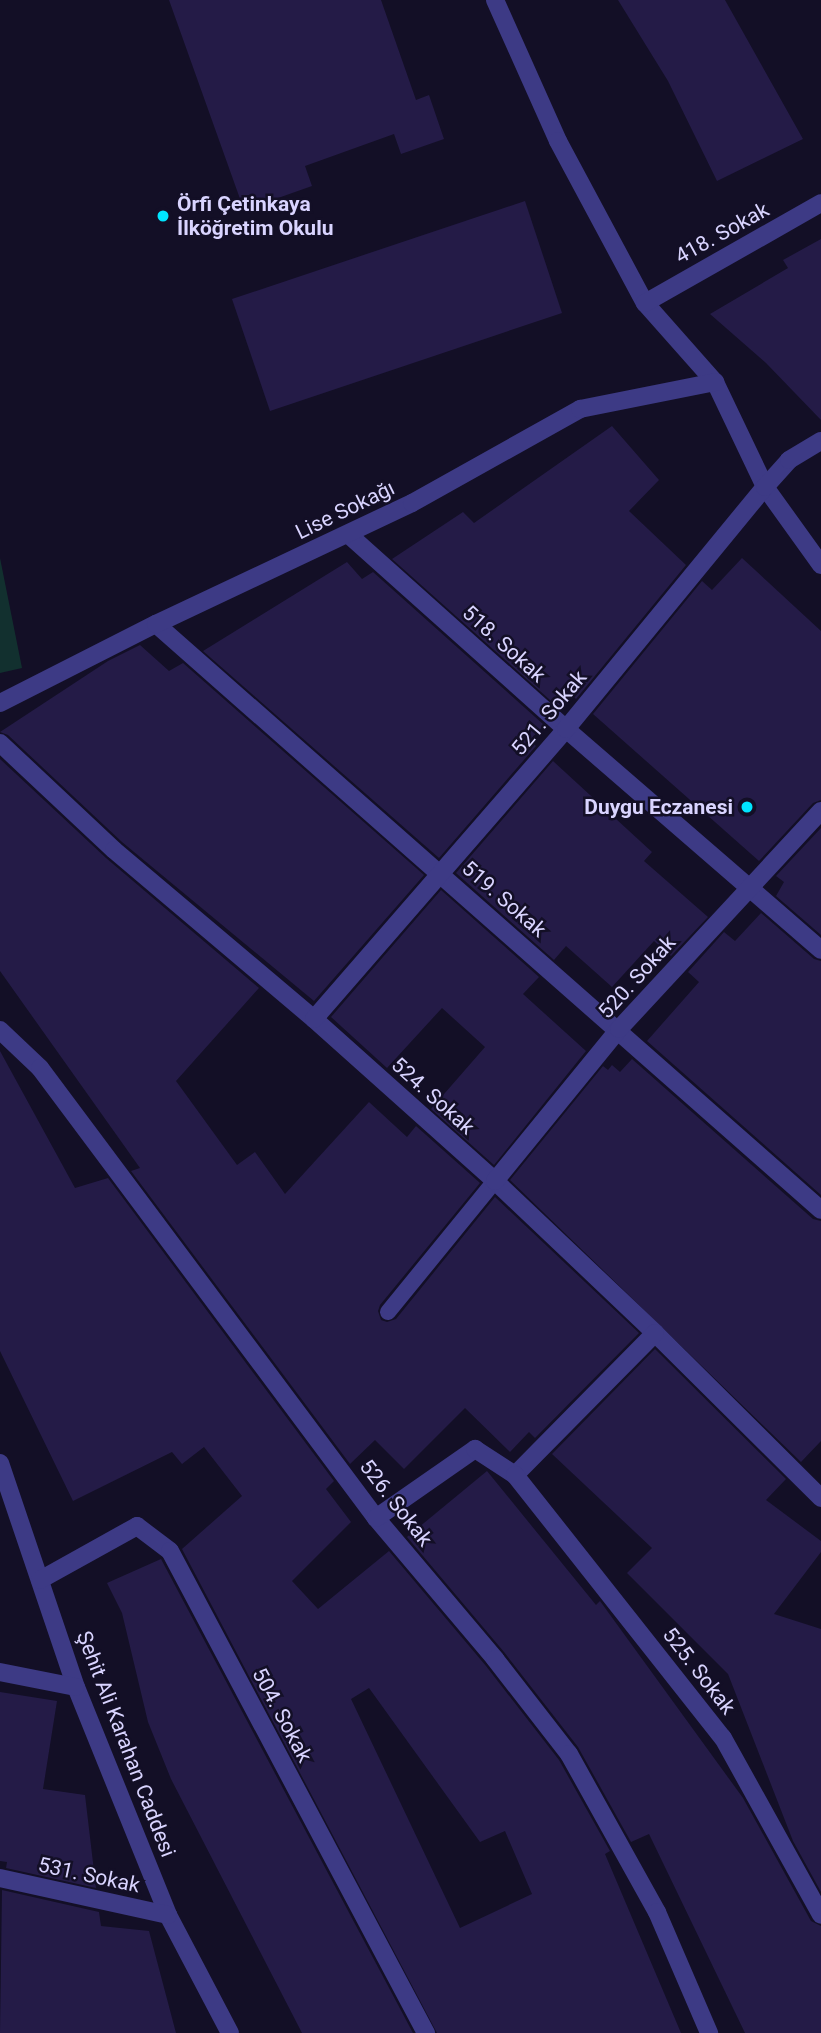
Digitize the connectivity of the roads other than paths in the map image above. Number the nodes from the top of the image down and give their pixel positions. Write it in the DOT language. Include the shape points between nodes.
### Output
graph roads {
  1 [pos="495,0"];
  2 [pos="821,203"];
  3 [pos="645,303"];
  4 [pos="715,382"];
  5 [pos="821,441"];
  6 [pos="765,487"];
  7 [pos="349,535"];
  8 [pos="821,565"];
  9 [pos="156,624"];
  10 [pos="0,703"];
  11 [pos="566,729"];
  12 [pos="0,743"];
  13 [pos="821,811"];
  14 [pos="441,874"];
  15 [pos="748,890"];
  16 [pos="821,950"];
  17 [pos="314,1019"];
  18 [pos="619,1029"];
  19 [pos="0,1030"];
  20 [pos="495,1181"];
  21 [pos="821,1210"];
  22 [pos="388,1312"];
  23 [pos="655,1333"];
  24 [pos="0,1463"];
  25 [pos="514,1475"];
  26 [pos="821,1498"];
  27 [pos="376,1518"];
  28 [pos="40,1580"];
  29 [pos="0,1672"];
  30 [pos="76,1687"];
  31 [pos="0,1878"];
  32 [pos="821,1914"];
  33 [pos="168,1915"];
  34 [pos="230,2033"];
  35 [pos="426,2033"];
  36 [pos="709,2033"];
  1 -- 3 [label="street" via="558,141"];
  2 -- 3 [label="street, 418. Sokak"];
  3 -- 4 [label="street"];
  4 -- 6 [label="street"];
  4 -- 7 [label="street, Lise Sokağı" via="580,409"];
  5 -- 6 [label="street, 521. Sokak" via="789,460"];
  6 -- 8 [label="street"];
  6 -- 11 [label="street, 521. Sokak"];
  7 -- 9 [label="street, Lise Sokağı"];
  7 -- 11 [label="street, 518. Sokak"];
  9 -- 10 [label="street, Lise Sokağı"];
  9 -- 14 [label="street, 519. Sokak"];
  11 -- 14 [label="street, 521. Sokak"];
  11 -- 15 [label="street, 518. Sokak"];
  12 -- 17 [label="street, 524. Sokak" via="114,850"];
  13 -- 15 [label="street, 520. Sokak"];
  14 -- 17 [label="street, 521. Sokak"];
  14 -- 18 [label="street, 519. Sokak"];
  15 -- 16 [label="street, 518. Sokak"];
  15 -- 18 [label="street, 520. Sokak"];
  17 -- 20 [label="street, 524. Sokak"];
  18 -- 20 [label="street, 520. Sokak"];
  18 -- 21 [label="street, 519. Sokak"];
  19 -- 27 [label="street, 526. Sokak" via="40,1068"];
  20 -- 22 [label="lane"];
  20 -- 23 [label="street, 524. Sokak"];
  23 -- 25 [label="street"];
  23 -- 26 [label="street, 524. Sokak"];
  24 -- 28 [label="street, Şehit Ali Karahan Caddesi"];
  25 -- 27 [label="street, 525. Sokak" via="475,1449"];
  25 -- 32 [label="street, 525. Sokak" via="723,1738"];
  27 -- 36 [label="street, 526. Sokak" via="569,1754 657,1912"];
  28 -- 30 [label="street, Şehit Ali Karahan Caddesi"];
  28 -- 35 [label="street, 504. Sokak" via="136,1527 170,1551"];
  29 -- 30 [label="street"];
  30 -- 33 [label="street, Şehit Ali Karahan Caddesi"];
  31 -- 33 [label="street, 531. Sokak"];
  33 -- 34 [label="street, Şehit Ali Karahan Caddesi"];
}
